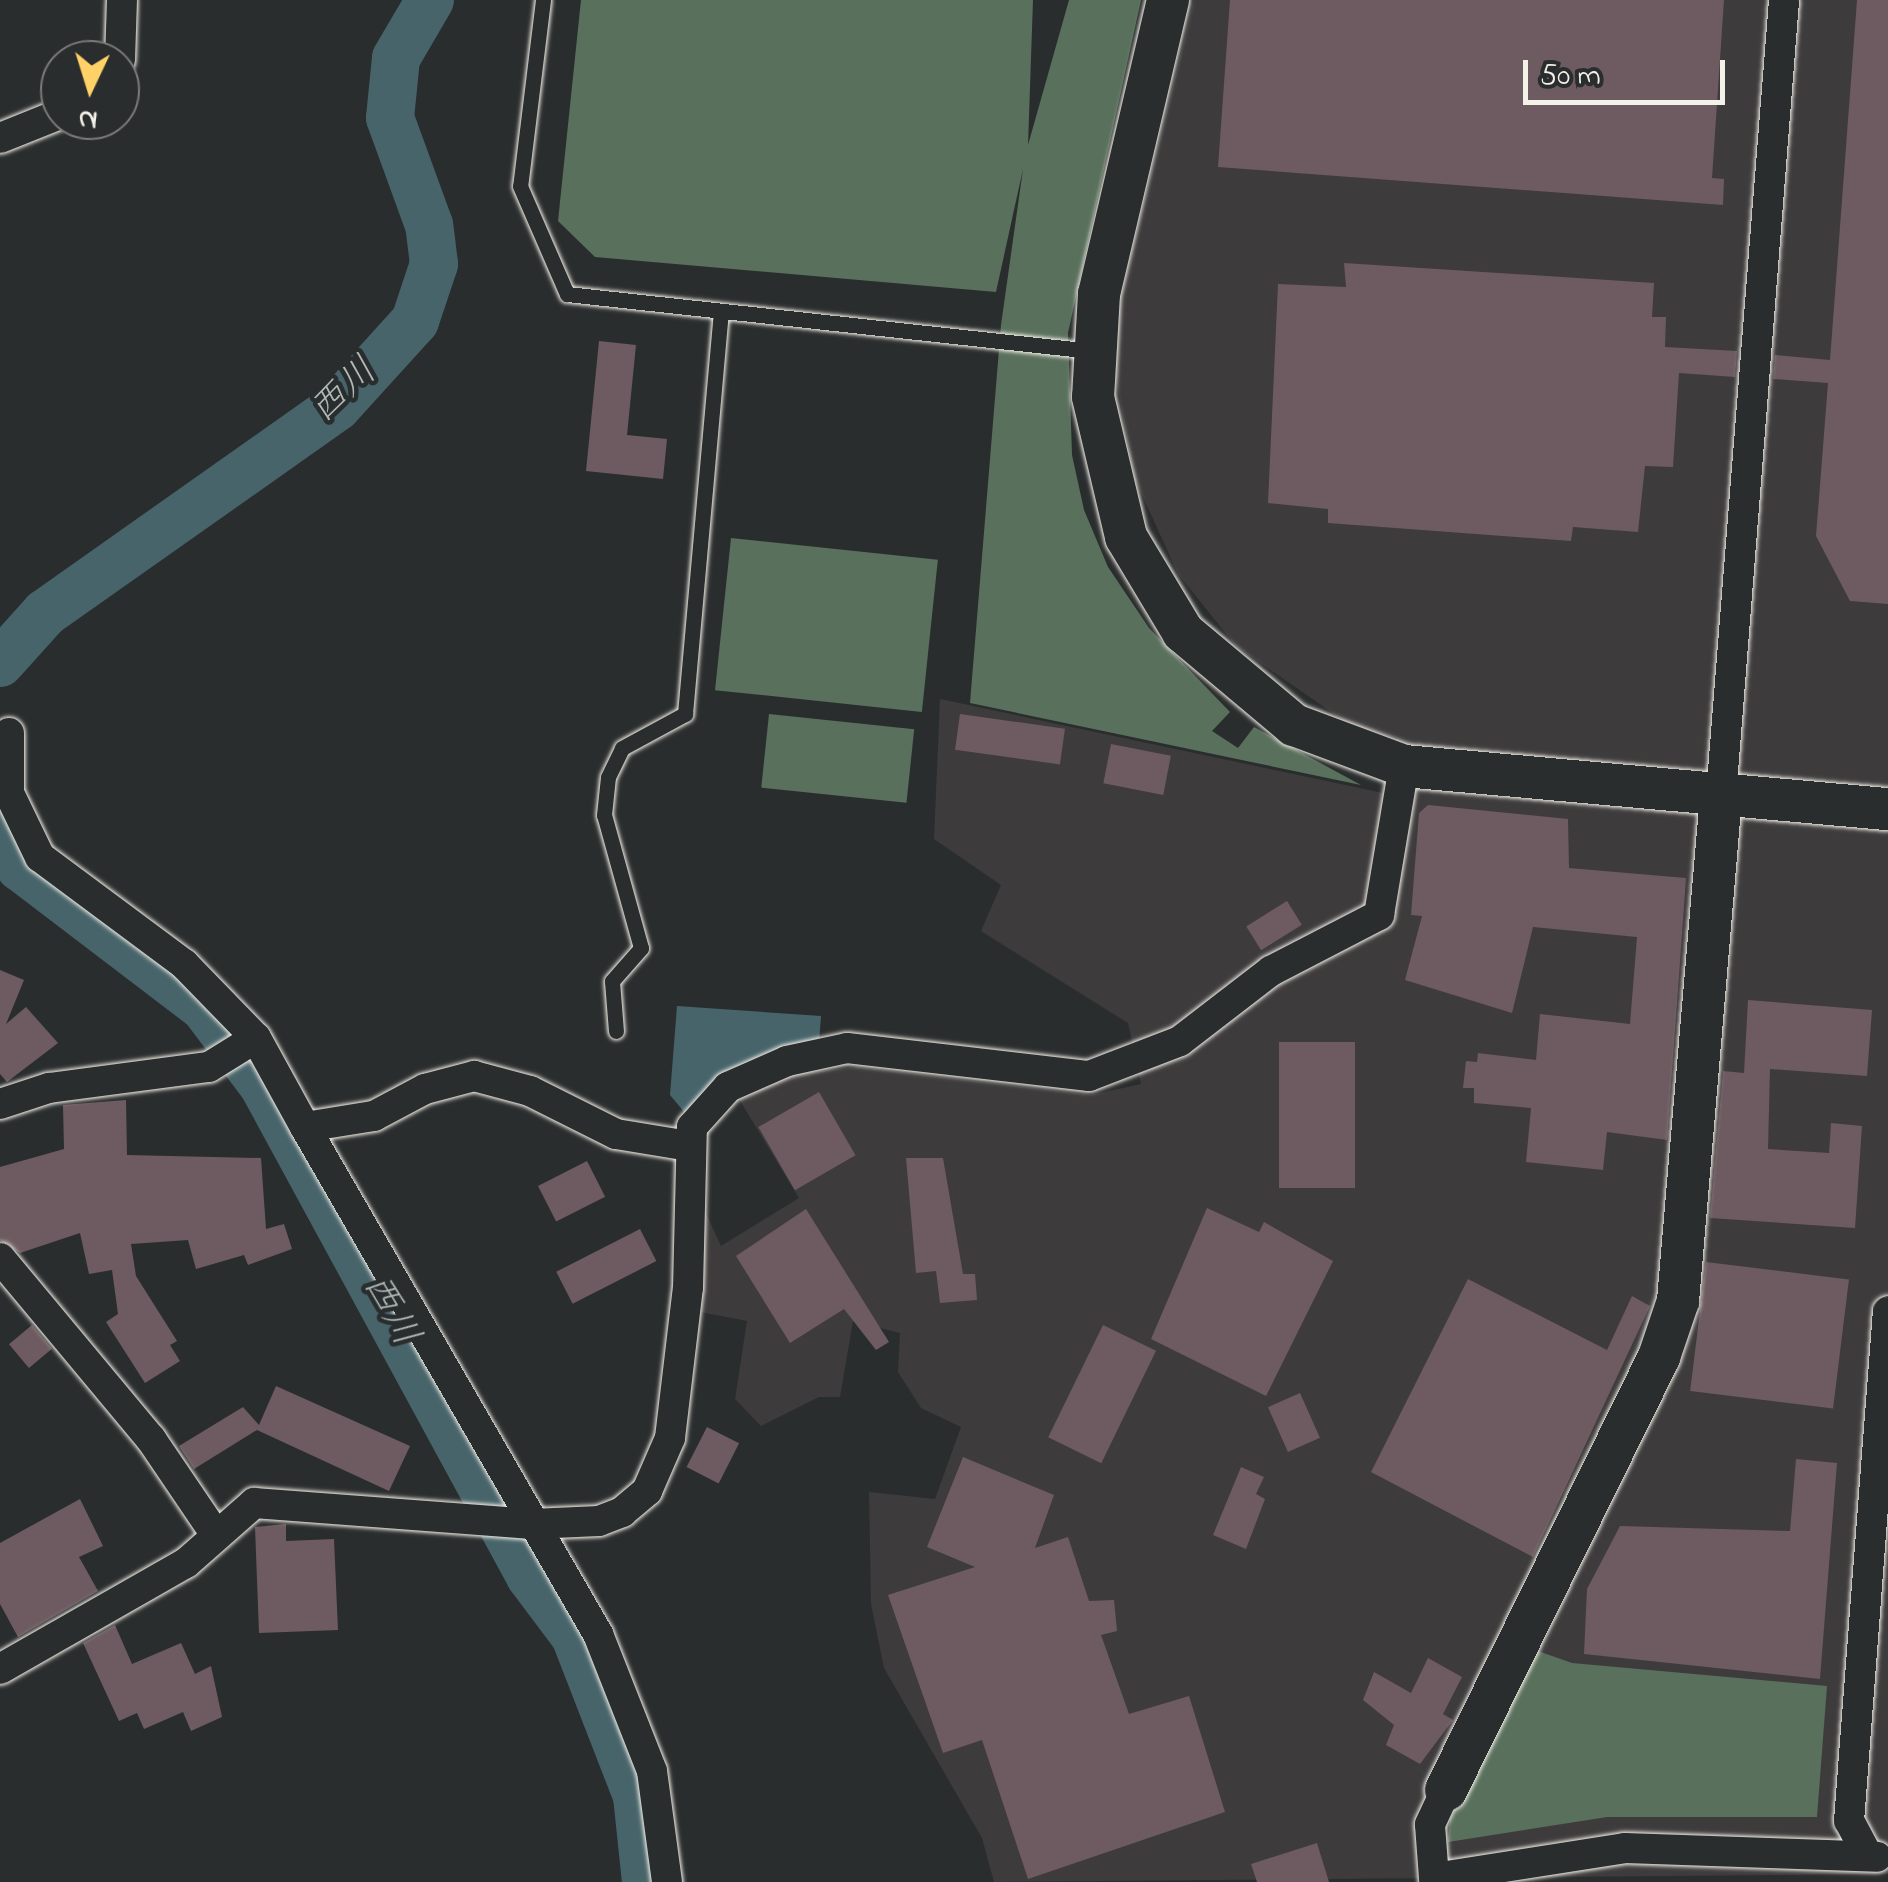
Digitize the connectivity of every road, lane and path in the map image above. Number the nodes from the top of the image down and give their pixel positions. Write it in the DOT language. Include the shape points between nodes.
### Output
graph roads {
  1 [pos="122,0"];
  2 [pos="542,0"];
  3 [pos="1168,0"];
  4 [pos="1784,0"];
  5 [pos="121,40"];
  6 [pos="40,122"];
  7 [pos="0,138"];
  8 [pos="721,314"];
  9 [pos="1092,351"];
  10 [pos="9,732"];
  11 [pos="1404,766"];
  12 [pos="1721,796"];
  13 [pos="1888,809"];
  14 [pos="616,1031"];
  15 [pos="256,1038"];
  16 [pos="0,1104"];
  17 [pos="306,1127"];
  18 [pos="689,1146"];
  19 [pos="0,1258"];
  20 [pos="1888,1311"];
  21 [pos="526,1524"];
  22 [pos="216,1536"];
  23 [pos="0,1669"];
  24 [pos="1446,1790"];
  25 [pos="1878,1857"];
  26 [pos="667,1882"];
  1 -- 5 [label="street"];
  2 -- 8 [label="lane" via="520,186 567,294"];
  3 -- 9 [label="street"];
  4 -- 12 [label="street"];
  6 -- 7 [label="street"];
  8 -- 9 [label="lane"];
  8 -- 14 [label="lane" via="685,714 622,748 608,776 604,814 640,948 612,981"];
  9 -- 11 [label="street" via="1110,492 1126,537 1184,632 1294,725"];
  10 -- 15 [label="street" via="9,793 40,856 184,964"];
  11 -- 12 [label="street"];
  11 -- 18 [label="street" via="1379,915 1270,971 1180,1042 1088,1076 847,1048 787,1061 728,1087 693,1121"];
  12 -- 13 [label="street"];
  12 -- 24 [label="street" via="1678,1301 1659,1357"];
  15 -- 16 [label="street" via="210,1067 49,1088"];
  15 -- 17 [label="street"];
  17 -- 18 [label="street" via="374,1116 425,1088 474,1076 530,1092 616,1134"];
  17 -- 21 [label="street"];
  18 -- 21 [label="street" via="688,1288 670,1438 647,1491 622,1512 599,1521"];
  19 -- 22 [label="street" via="150,1438"];
  20 -- 25 [label="street" via="1849,1821"];
  21 -- 22 [label="street" via="254,1504"];
  21 -- 26 [label="street" via="598,1634 633,1716 665,1832"];
  22 -- 23 [label="street" via="186,1563"];
  24 -- 25 [label="street" via="1430,1825 1434,1878 1624,1848"];
}
